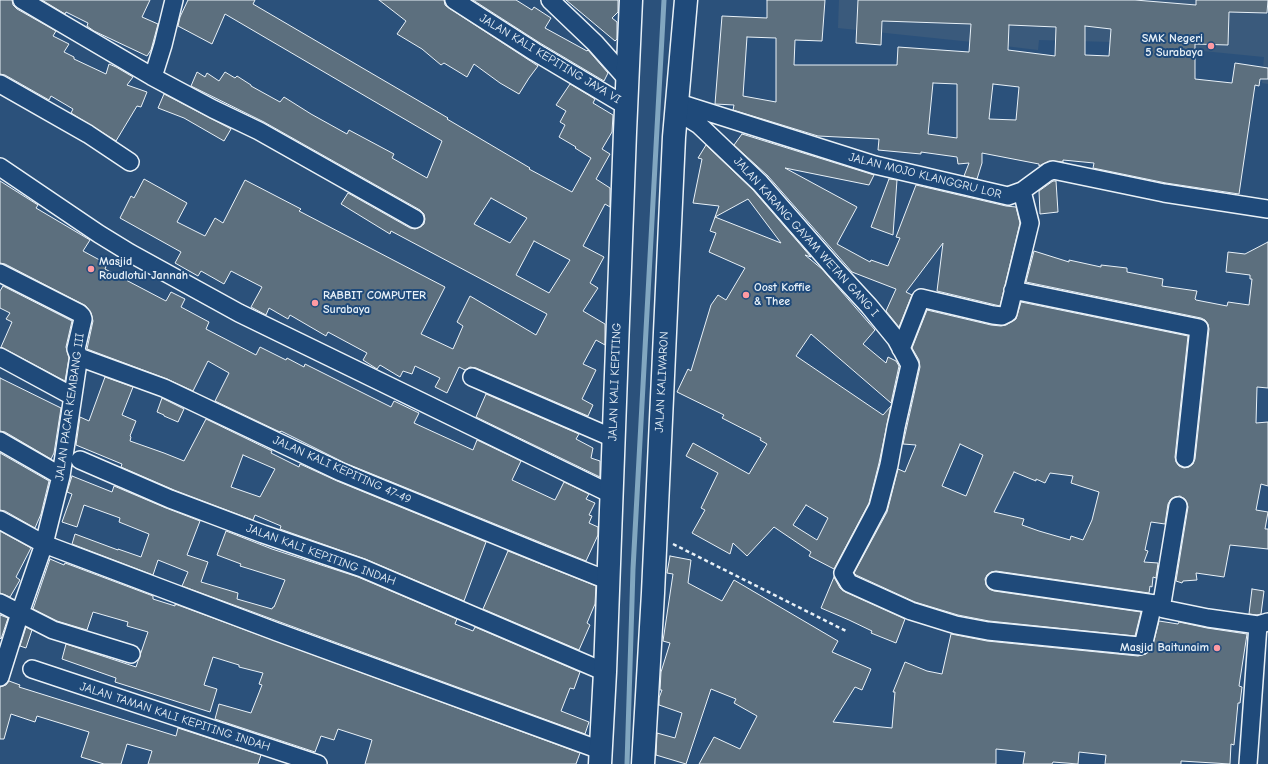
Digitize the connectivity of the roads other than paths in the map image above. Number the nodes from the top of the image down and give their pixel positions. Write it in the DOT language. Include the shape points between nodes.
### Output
graph roads {
  1 [pos="22,0"];
  2 [pos="454,0"];
  3 [pos="550,0"];
  4 [pos="631,0"];
  5 [pos="686,0"];
  6 [pos="170,1"];
  7 [pos="153,77"];
  8 [pos="627,80"];
  9 [pos="0,84"];
  10 [pos="626,106"];
  11 [pos="676,106"];
  12 [pos="130,162"];
  13 [pos="0,167"];
  14 [pos="1022,191"];
  15 [pos="1268,209"];
  16 [pos="415,219"];
  17 [pos="0,272"];
  18 [pos="1013,290"];
  19 [pos="899,344"];
  20 [pos="0,357"];
  21 [pos="79,357"];
  22 [pos="472,377"];
  23 [pos="72,396"];
  24 [pos="613,438"];
  25 [pos="0,441"];
  26 [pos="1185,458"];
  27 [pos="80,460"];
  28 [pos="61,476"];
  29 [pos="611,494"];
  30 [pos="1178,506"];
  31 [pos="0,520"];
  32 [pos="44,544"];
  33 [pos="607,580"];
  34 [pos="996,581"];
  35 [pos="0,603"];
  36 [pos="1158,605"];
  37 [pos="20,613"];
  38 [pos="1263,624"];
  39 [pos="131,654"];
  40 [pos="32,669"];
  41 [pos="605,672"];
  42 [pos="0,678"];
  43 [pos="600,757"];
  44 [pos="318,764"];
  45 [pos="643,764"];
  46 [pos="1248,764"];
  1 -- 7 [label="street"];
  2 -- 10 [label="street, JALAN KALI KEPITING JAYA VI"];
  3 -- 8 [label="street" via="595,43"];
  4 -- 8 [label="main road, JALAN KALI KEPITING"];
  5 -- 11 [label="main road, JALAN KALIWARON"];
  6 -- 7 [label="street" via="164,45"];
  7 -- 16 [label="street" via="259,131"];
  8 -- 10 [label="main road, JALAN KALI KEPITING"];
  9 -- 12 [label="street" via="88,134"];
  10 -- 24 [label="main road, JALAN KALI KEPITING"];
  11 -- 14 [label="street, JALAN MOJO KLANGGRU LOR" via="875,166 1008,196"];
  11 -- 19 [label="street, JALAN KARANG GAYAM WETAN GANG I" via="699,124 760,183 869,306"];
  11 -- 45 [label="main road, JALAN KALIWARON"];
  13 -- 29 [label="street" via="130,254 239,313"];
  14 -- 15 [label="street, JALAN MOJO KLANGGRU LOR" via="1053,170 1164,193"];
  14 -- 18 [label="street" via="1030,223"];
  17 -- 21 [label="street, JALAN PACAR KEMBANG III" via="82,316 76,349"];
  18 -- 19 [label="street" via="1008,313 1002,316 921,298"];
  18 -- 26 [label="street" via="1199,328"];
  19 -- 36 [label="street, JALAN KARANG GAYAM WETAN GANG I" via="910,365 878,507 843,573 850,583 911,611 956,626 1139,646 1144,642"];
  20 -- 23 [label="street"];
  21 -- 23 [label="street, JALAN PACAR KEMBANG III"];
  21 -- 33 [label="street, JALAN KALI KEPITING 47-49" via="164,388 341,472"];
  22 -- 24 [label="street"];
  23 -- 28 [label="street, JALAN PACAR KEMBANG III"];
  24 -- 29 [label="main road, JALAN KALI KEPITING"];
  25 -- 28 [label="street"];
  27 -- 41 [label="street, JALAN KALI KEPITING INDAH" via="170,499 362,568"];
  28 -- 32 [label="street, JALAN PACAR KEMBANG III"];
  29 -- 33 [label="main road, JALAN KALI KEPITING"];
  30 -- 36 [label="street"];
  31 -- 32 [label="street"];
  32 -- 37 [label="street, JALAN PACAR KEMBANG III"];
  32 -- 43 [label="street"];
  33 -- 41 [label="main road, JALAN KALI KEPITING"];
  34 -- 36 [label="street"];
  35 -- 37 [label="street"];
  36 -- 38 [label="street" via="1164,609 1208,618"];
  37 -- 39 [label="street" via="53,630"];
  37 -- 42 [label="street, JALAN PACAR KEMBANG III"];
  38 -- 46 [label="street"];
  40 -- 44 [label="street, JALAN TAMAN KALI KEPITING INDAH"];
  41 -- 43 [label="main road, JALAN KALI KEPITING"];
}
